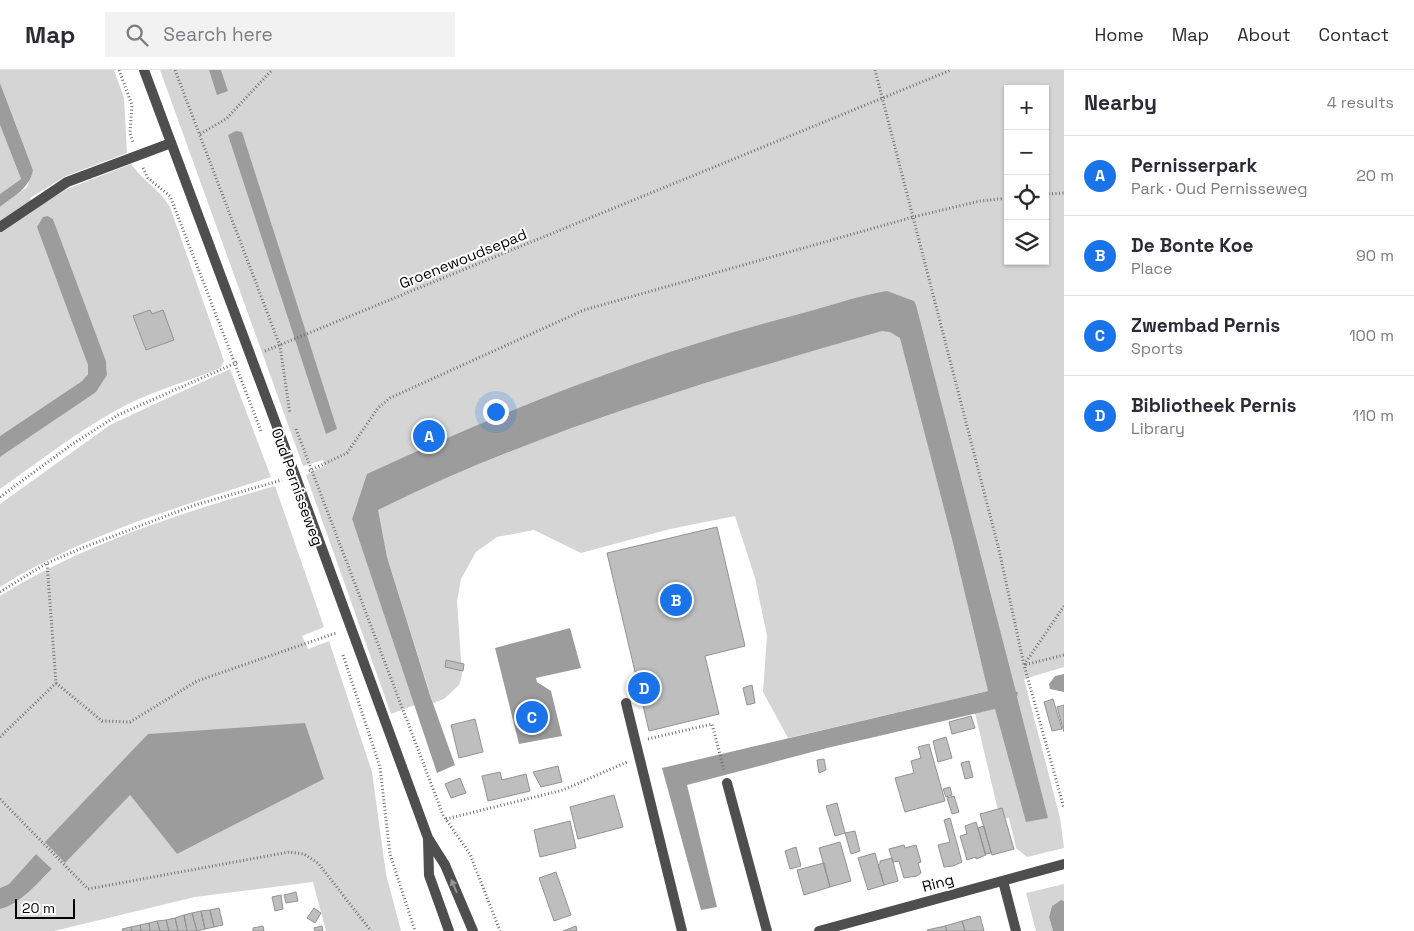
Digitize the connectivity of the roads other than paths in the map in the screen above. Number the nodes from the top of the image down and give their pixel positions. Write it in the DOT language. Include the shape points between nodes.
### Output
graph roads {
  1 [pos="144,70"];
  2 [pos="171,143"];
  3 [pos="0,227"];
  4 [pos="626,703"];
  5 [pos="727,783"];
  6 [pos="428,838"];
  7 [pos="1064,864"];
  8 [pos="1003,881"];
  9 [pos="449,931"];
  10 [pos="473,931"];
  11 [pos="682,931"];
  12 [pos="767,931"];
  13 [pos="819,931"];
  14 [pos="1016,931"];
  1 -- 2 [label="street, Oud Pernisseweg"];
  2 -- 3 [label="street" via="67,182"];
  2 -- 6 [label="street, Oud Pernisseweg"];
  4 -- 11 [label="street"];
  5 -- 12 [label="street"];
  6 -- 9 [label="street, Oud Pernisseweg" via="429,875"];
  10 -- 6 [label="street, Oud Pernisseweg, one-way" via="445,865"];
  7 -- 8 [label="street, Ring"];
  8 -- 13 [label="street, Ring"];
  8 -- 14 [label="street"];
}
